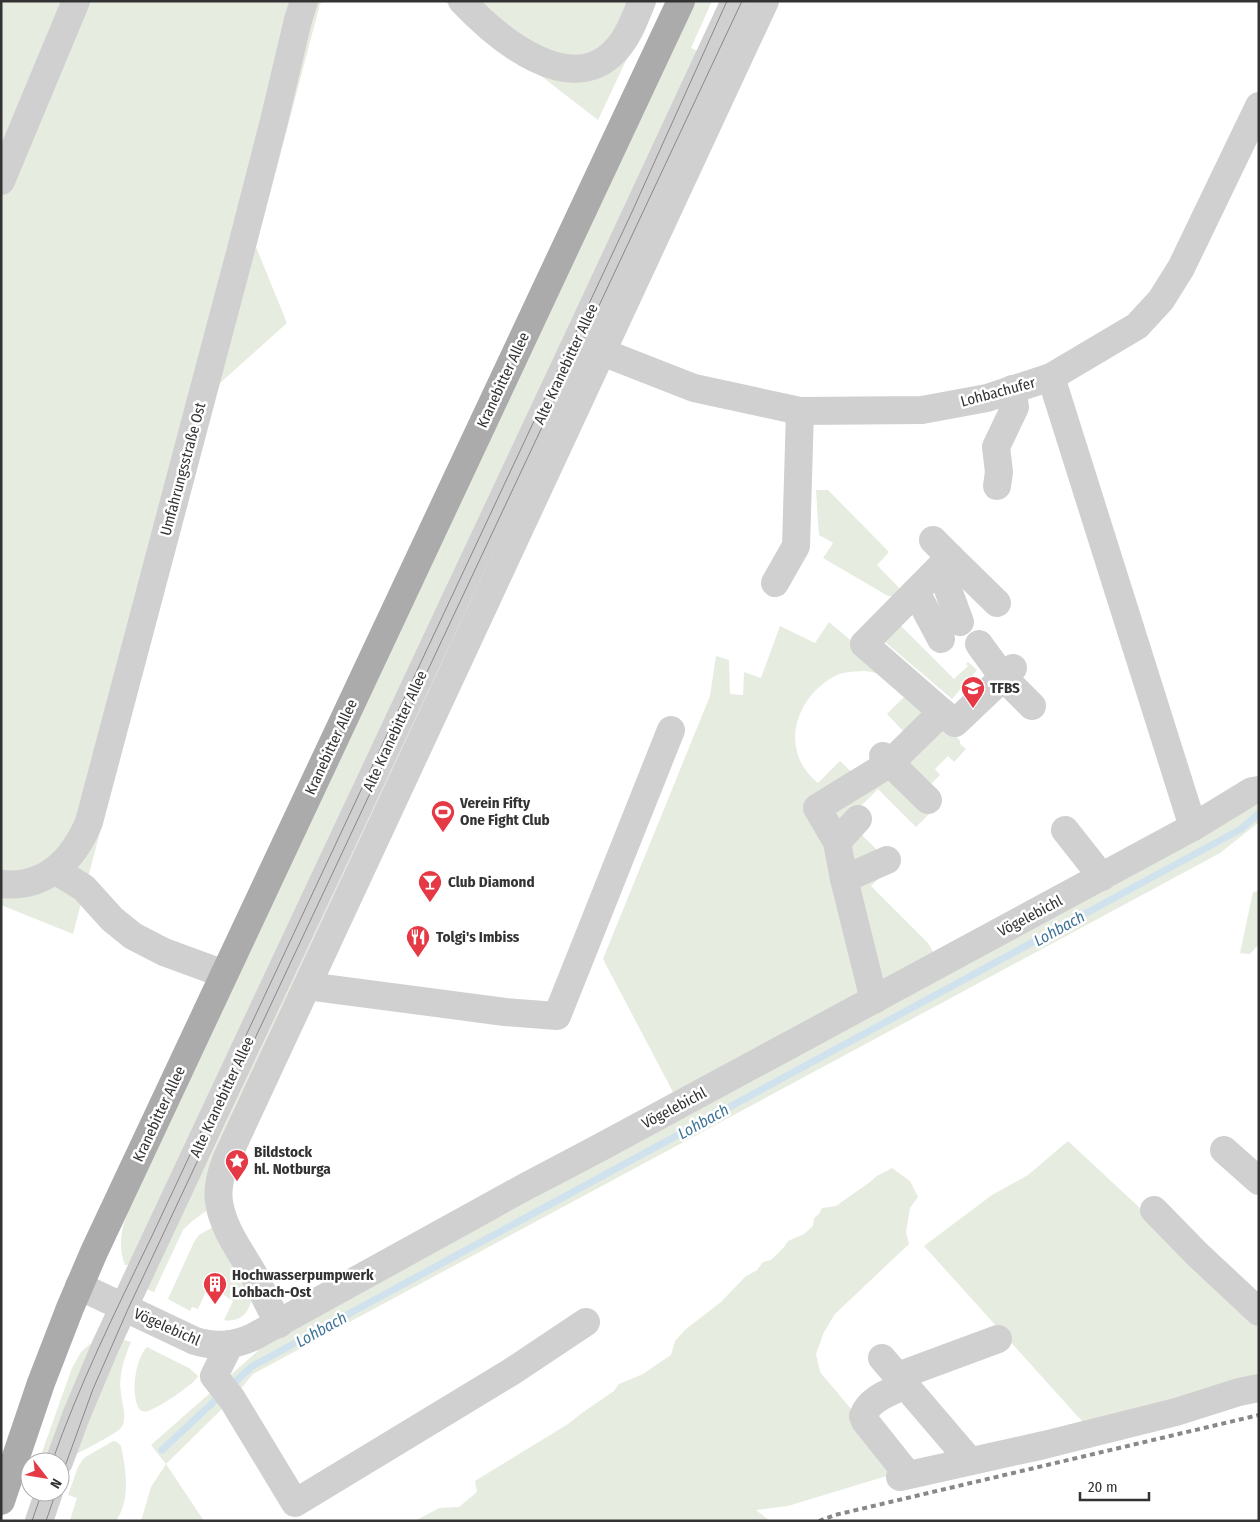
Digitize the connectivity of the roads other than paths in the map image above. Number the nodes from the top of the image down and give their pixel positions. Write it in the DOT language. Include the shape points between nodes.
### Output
graph roads {
  1 [pos="76,1"];
  2 [pos="304,1"];
  3 [pos="462,1"];
  4 [pos="642,1"];
  5 [pos="681,1"];
  6 [pos="735,1"];
  7 [pos="765,1"];
  8 [pos="1256,121"];
  9 [pos="1,182"];
  10 [pos="602,352"];
  11 [pos="1051,377"];
  12 [pos="1012,390"];
  13 [pos="800,411"];
  14 [pos="997,486"];
  15 [pos="941,555"];
  16 [pos="775,583"];
  17 [pos="916,592"];
  18 [pos="997,603"];
  19 [pos="979,644"];
  20 [pos="1008,673"];
  21 [pos="1032,706"];
  22 [pos="942,712"];
  23 [pos="671,730"];
  24 [pos="895,761"];
  25 [pos="1255,791"];
  26 [pos="928,800"];
  27 [pos="858,819"];
  28 [pos="1193,828"];
  29 [pos="1065,830"];
  30 [pos="837,842"];
  31 [pos="888,860"];
  32 [pos="55,870"];
  33 [pos="1102,877"];
  34 [pos="844,878"];
  35 [pos="1,884"];
  36 [pos="224,974"];
  37 [pos="307,986"];
  38 [pos="874,1000"];
  39 [pos="1224,1150"];
  40 [pos="1259,1181"];
  41 [pos="1154,1210"];
  42 [pos="80,1286"];
  43 [pos="124,1307"];
  44 [pos="1259,1312"];
  45 [pos="586,1322"];
  46 [pos="279,1324"];
  47 [pos="998,1339"];
  48 [pos="230,1344"];
  49 [pos="895,1373"];
  50 [pos="1259,1388"];
  51 [pos="63,1452"];
  52 [pos="970,1461"];
  53 [pos="2,1501"];
  1 -- 9 [label="street"];
  2 -- 32 [label="street, Umfahrungsstraße Ost" via="90,822 72,854"];
  3 -- 4 [label="street" via="524,53 552,65 577,68 598,64 615,52"];
  5 -- 36 [label="main road, Kranebitter Allee"];
  6 -- 43 [label="street, Alte Kranebitter Allee"];
  7 -- 10 [label="street"];
  8 -- 11 [label="street, Lohbachufer" via="1181,268 1161,300 1137,326"];
  10 -- 13 [label="street, Lohbachufer" via="694,388"];
  10 -- 37 [label="street"];
  11 -- 12 [label="street, Lohbachufer"];
  11 -- 28 [label="street" via="1166,756"];
  12 -- 13 [label="street, Lohbachufer" via="922,410"];
  12 -- 14 [label="street" via="1015,407 996,446"];
  13 -- 16 [label="street" via="796,546"];
  15 -- 17 [label="street"];
  15 -- 17 [label="street" via="950,631"];
  15 -- 18 [label="street"];
  17 -- 22 [label="street" via="864,644"];
  19 -- 20 [label="street"];
  20 -- 21 [label="street"];
  20 -- 22 [label="street" via="955,723"];
  22 -- 24 [label="street"];
  23 -- 37 [label="street" via="557,1016"];
  24 -- 26 [label="street"];
  24 -- 30 [label="street" via="818,808"];
  25 -- 28 [label="street, Vögelebichl"];
  27 -- 30 [label="street"];
  28 -- 33 [label="street, Vögelebichl"];
  29 -- 33 [label="street"];
  30 -- 34 [label="street"];
  31 -- 34 [label="street"];
  32 -- 35 [label="street, Umfahrungsstraße Ost" via="29,883"];
  32 -- 36 [label="street" via="84,888 112,919 133,936 164,952"];
  33 -- 38 [label="street, Vögelebichl"];
  34 -- 38 [label="street"];
  36 -- 42 [label="main road, Kranebitter Allee"];
  37 -- 46 [label="street" via="228,1154 218,1191 226,1226"];
  38 -- 46 [label="street, Vögelebichl" via="525,1187"];
  39 -- 40 [label="street"];
  41 -- 44 [label="street"];
  42 -- 43 [label="street, Vögelebichl"];
  42 -- 53 [label="main road, Kranebitter Allee" via="41,1383"];
  43 -- 48 [label="street, Vögelebichl" via="195,1341"];
  43 -- 51 [label="street, Alte Kranebitter Allee" via="90,1380"];
  45 -- 48 [label="street" via="511,1372 295,1503 232,1399 214,1376"];
  46 -- 48 [label="street, Vögelebichl" via="247,1340"];
  47 -- 49 [label="street"];
  49 -- 52 [label="street"];
  49 -- 52 [label="street" via="863,1416 864,1422 904,1476"];
  50 -- 52 [label="street" via="1176,1412"];
}
